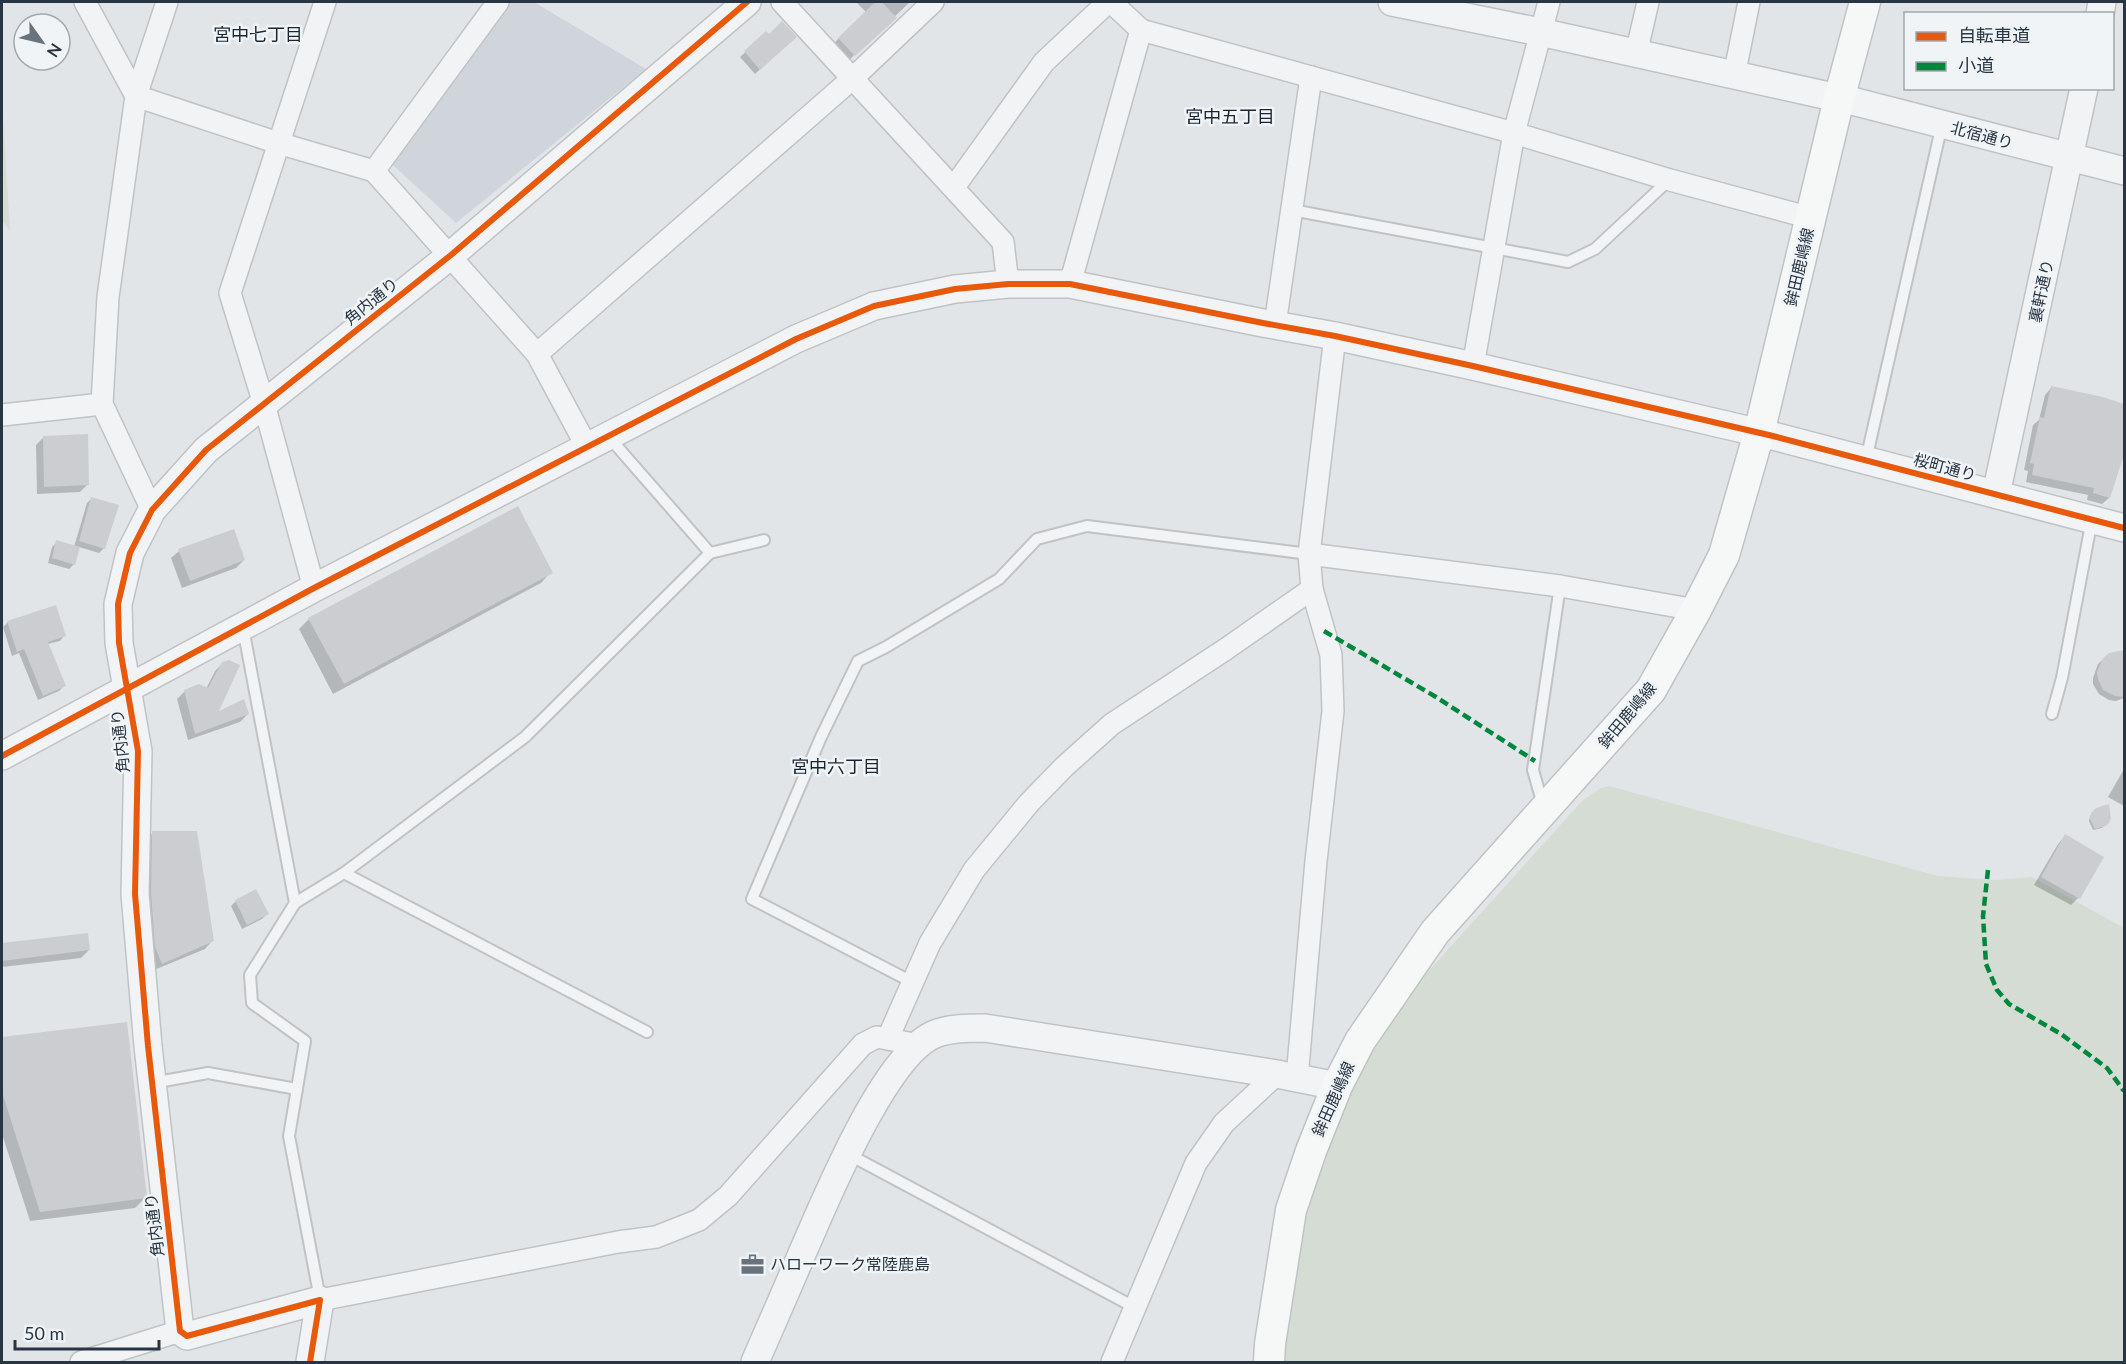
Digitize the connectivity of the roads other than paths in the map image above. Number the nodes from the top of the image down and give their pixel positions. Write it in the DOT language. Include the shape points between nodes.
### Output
graph roads {
  1 [pos="85,2"];
  2 [pos="167,2"];
  3 [pos="325,2"];
  4 [pos="498,2"];
  5 [pos="747,2"];
  6 [pos="782,2"];
  7 [pos="933,2"];
  8 [pos="1109,2"];
  9 [pos="1392,2"];
  10 [pos="1549,2"];
  11 [pos="1648,2"];
  12 [pos="1749,2"];
  13 [pos="1865,2"];
  14 [pos="1141,30"];
  15 [pos="1540,32"];
  16 [pos="1636,54"];
  17 [pos="1734,76"];
  18 [pos="1311,77"];
  19 [pos="853,78"];
  20 [pos="2084,90"];
  21 [pos="136,96"];
  22 [pos="1839,99"];
  23 [pos="1942,124"];
  24 [pos="1514,134"];
  25 [pos="278,143"];
  26 [pos="2070,158"];
  27 [pos="374,171"];
  28 [pos="2124,171"];
  29 [pos="1670,180"];
  30 [pos="954,187"];
  31 [pos="1292,210"];
  32 [pos="1810,218"];
  33 [pos="1494,247"];
  34 [pos="451,255"];
  35 [pos="1008,284"];
  36 [pos="1070,284"];
  37 [pos="1275,326"];
  38 [pos="1335,336"];
  39 [pos="537,354"];
  40 [pos="1473,366"];
  41 [pos="102,404"];
  42 [pos="264,404"];
  43 [pos="2,415"];
  44 [pos="1759,433"];
  45 [pos="598,441"];
  46 [pos="1866,460"];
  47 [pos="1996,494"];
  48 [pos="152,510"];
  49 [pos="2092,519"];
  50 [pos="2124,528"];
  51 [pos="764,540"];
  52 [pos="710,553"];
  53 [pos="1309,554"];
  54 [pos="1560,586"];
  55 [pos="314,588"];
  56 [pos="1312,589"];
  57 [pos="1696,610"];
  58 [pos="243,627"];
  59 [pos="128,688"];
  60 [pos="2052,714"];
  61 [pos="3,752"];
  62 [pos="1544,811"];
  63 [pos="344,873"];
  64 [pos="295,903"];
  65 [pos="912,982"];
  66 [pos="647,1032"];
  67 [pos="888,1038"];
  68 [pos="919,1045"];
  69 [pos="1287,1076"];
  70 [pos="152,1083"];
  71 [pos="1337,1086"];
  72 [pos="297,1089"];
  73 [pos="846,1153"];
  74 [pos="320,1300"];
  75 [pos="1134,1307"];
  76 [pos="180,1331"];
  77 [pos="81,1362"];
  78 [pos="310,1362"];
  79 [pos="755,1362"];
  80 [pos="1112,1362"];
  81 [pos="1269,1362"];
  1 -- 21 [label="street"];
  2 -- 21 [label="street"];
  3 -- 25 [label="street"];
  4 -- 27 [label="street"];
  5 -- 34 [label="street, 角内通り"];
  6 -- 19 [label="street"];
  7 -- 19 [label="street"];
  8 -- 14 [label="street"];
  8 -- 30 [label="street" via="1044,62"];
  9 -- 15 [label="street, 北宿通り"];
  10 -- 15 [label="street"];
  11 -- 16 [label="street"];
  12 -- 17 [label="street"];
  13 -- 22 [label="main road, 鉾田鹿嶋線"];
  14 -- 18 [label="street"];
  14 -- 36 [label="street"];
  15 -- 16 [label="street, 北宿通り"];
  15 -- 24 [label="street"];
  16 -- 17 [label="street, 北宿通り"];
  17 -- 22 [label="street, 北宿通り"];
  18 -- 24 [label="street"];
  18 -- 31 [label="street"];
  19 -- 30 [label="street"];
  19 -- 39 [label="street"];
  20 -- 26 [label="street, 裏軒通り"];
  21 -- 25 [label="street"];
  21 -- 41 [label="street" via="108,297"];
  22 -- 23 [label="street, 北宿通り"];
  22 -- 32 [label="main road, 鉾田鹿嶋線"];
  23 -- 26 [label="street, 北宿通り"];
  23 -- 46 [label="lane"];
  24 -- 29 [label="street"];
  24 -- 33 [label="street"];
  25 -- 27 [label="street"];
  25 -- 42 [label="street" via="230,292"];
  26 -- 28 [label="street, 北宿通り"];
  26 -- 47 [label="street, 裏軒通り"];
  27 -- 34 [label="street"];
  29 -- 32 [label="street"];
  29 -- 33 [label="lane" via="1595,249 1568,262"];
  30 -- 35 [label="street" via="1003,242"];
  31 -- 33 [label="lane"];
  31 -- 37 [label="street"];
  32 -- 44 [label="main road, 鉾田鹿嶋線"];
  33 -- 40 [label="street"];
  34 -- 39 [label="street"];
  34 -- 42 [label="street, 角内通り"];
  35 -- 36 [label="street, 桜町通り"];
  35 -- 45 [label="street, 桜町通り" via="955,289 874,306 796,339"];
  36 -- 37 [label="street, 桜町通り"];
  37 -- 38 [label="street, 桜町通り"];
  38 -- 40 [label="street, 桜町通り"];
  38 -- 53 [label="street"];
  39 -- 45 [label="street"];
  40 -- 44 [label="street, 桜町通り"];
  41 -- 43 [label="street"];
  41 -- 48 [label="street"];
  42 -- 48 [label="street, 角内通り" via="206,450"];
  42 -- 55 [label="street"];
  44 -- 46 [label="street, 桜町通り"];
  44 -- 57 [label="main road, 鉾田鹿嶋線" via="1724,555"];
  45 -- 52 [label="lane"];
  45 -- 55 [label="street, 桜町通り"];
  46 -- 47 [label="street, 桜町通り"];
  47 -- 49 [label="street, 桜町通り"];
  48 -- 59 [label="street, 角内通り" via="130,552 118,604 119,643"];
  49 -- 50 [label="street, 桜町通り"];
  49 -- 60 [label="lane"];
  51 -- 52 [label="lane"];
  52 -- 63 [label="lane" via="525,737"];
  53 -- 54 [label="street"];
  53 -- 56 [label="street"];
  53 -- 65 [label="lane" via="1087,526 1037,539 999,579 858,661 752,899"];
  54 -- 57 [label="street"];
  54 -- 62 [label="lane" via="1533,770"];
  55 -- 58 [label="street, 桜町通り"];
  56 -- 65 [label="street" via="1112,724 1065,766 1029,802 974,870 930,943"];
  56 -- 69 [label="street" via="1331,655 1333,711"];
  57 -- 62 [label="main road, 鉾田鹿嶋線" via="1651,690"];
  58 -- 59 [label="street, 桜町通り"];
  58 -- 64 [label="lane"];
  59 -- 61 [label="street, 桜町通り"];
  59 -- 70 [label="street, 角内通り" via="138,751 135,894"];
  62 -- 71 [label="main road, 鉾田鹿嶋線" via="1436,932 1360,1041"];
  63 -- 64 [label="lane"];
  63 -- 66 [label="lane"];
  64 -- 72 [label="lane" via="250,975 252,1003 304,1041"];
  65 -- 67 [label="street"];
  67 -- 68 [label="street"];
  67 -- 74 [label="street" via="878,1037 863,1044 728,1197 699,1220 656,1237"];
  68 -- 69 [label="street" via="935,1034 985,1028"];
  68 -- 73 [label="street" via="897,1068"];
  69 -- 71 [label="street"];
  69 -- 75 [label="street" via="1224,1123 1196,1162"];
  70 -- 72 [label="lane" via="208,1073"];
  70 -- 76 [label="street, 角内通り"];
  71 -- 81 [label="main road, 鉾田鹿嶋線" via="1292,1210"];
  72 -- 74 [label="lane" via="290,1136"];
  73 -- 75 [label="lane"];
  73 -- 79 [label="street"];
  74 -- 76 [label="street" via="187,1336"];
  74 -- 78 [label="street"];
  75 -- 80 [label="street"];
  76 -- 77 [label="street"];
}
